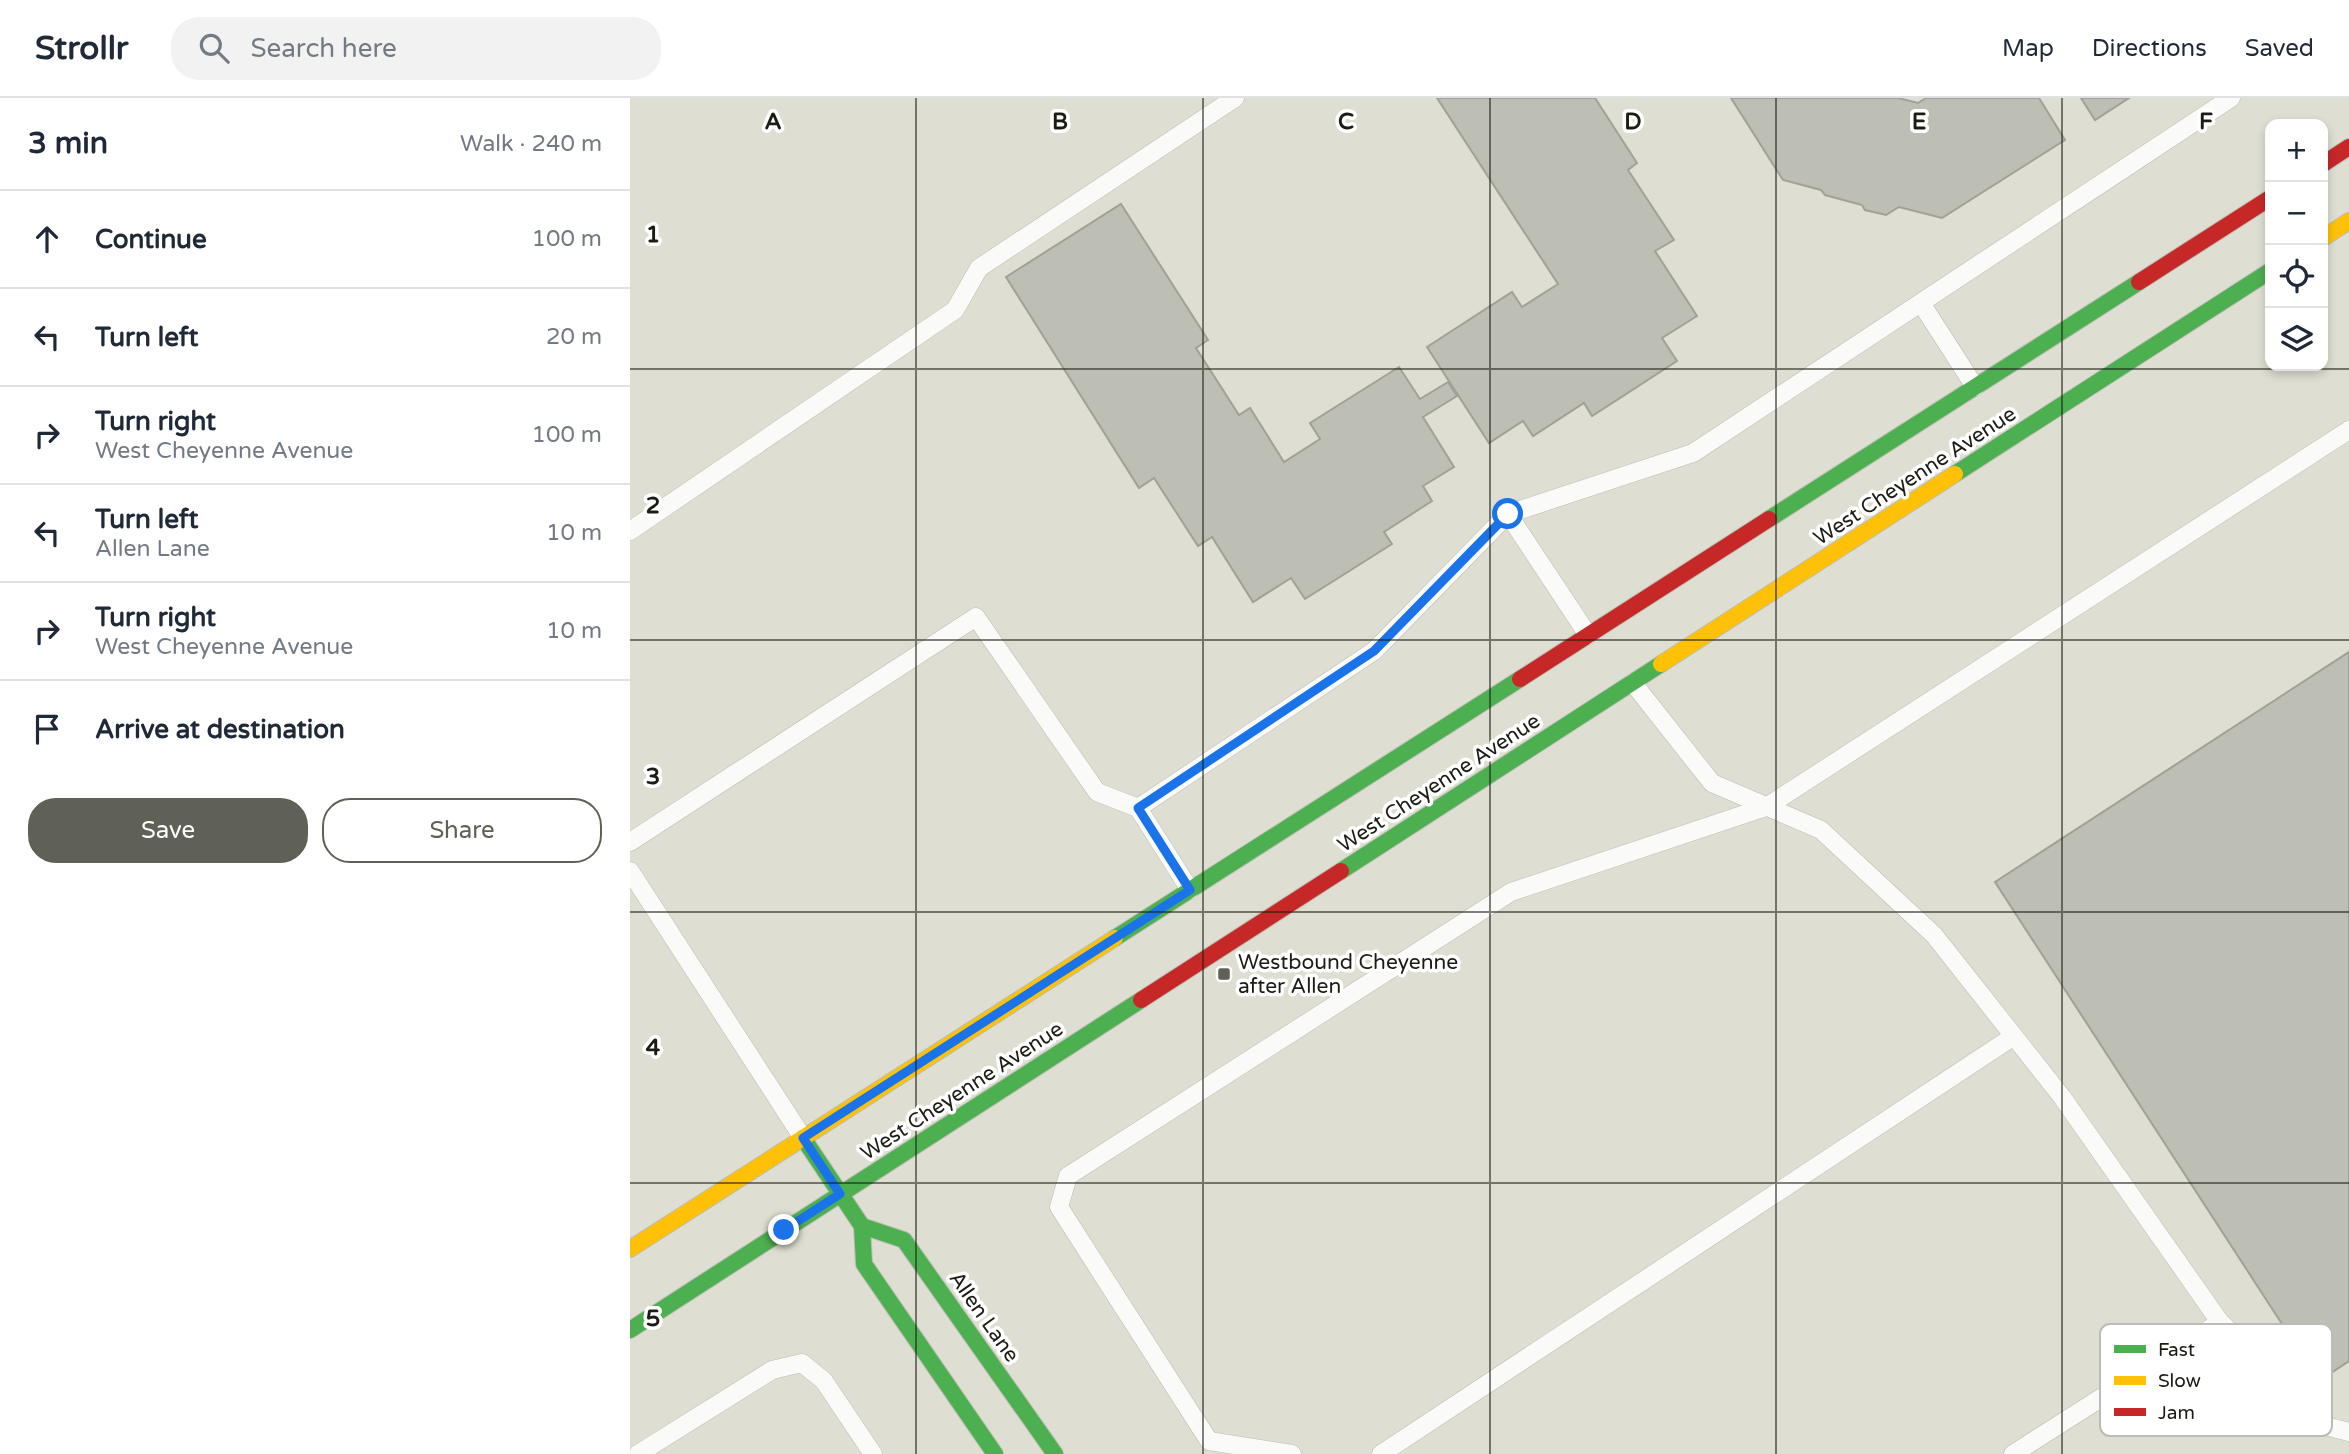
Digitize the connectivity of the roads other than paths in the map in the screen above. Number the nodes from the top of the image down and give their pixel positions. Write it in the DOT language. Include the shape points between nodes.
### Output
graph roads {
  1 [pos="1235,98"];
  2 [pos="2231,98"];
  3 [pos="2349,147"];
  4 [pos="2328,161"];
  5 [pos="2265,201"];
  6 [pos="2349,221"];
  7 [pos="2328,235"];
  8 [pos="2265,274"];
  9 [pos="1920,303"];
  10 [pos="1975,387"];
  11 [pos="2349,430"];
  12 [pos="1508,514"];
  13 [pos="630,531"];
  14 [pos="1588,635"];
  15 [pos="1633,683"];
  16 [pos="1766,807"];
  17 [pos="1138,808"];
  18 [pos="630,842"];
  19 [pos="630,871"];
  20 [pos="1190,890"];
  21 [pos="2014,1036"];
  22 [pos="803,1138"];
  23 [pos="840,1194"];
  24 [pos="862,1226"];
  25 [pos="630,1249"];
  26 [pos="2220,1322"];
  27 [pos="2217,1324"];
  28 [pos="630,1330"];
  29 [pos="2100,1399"];
  30 [pos="2332,1428"];
  31 [pos="2349,1432"];
  32 [pos="638,1454"];
  33 [pos="873,1454"];
  34 [pos="995,1454"];
  35 [pos="1055,1454"];
  36 [pos="1292,1454"];
  37 [pos="1381,1454"];
  38 [pos="2013,1454"];
  1 -- 13 [label="lane" via="979,268 955,310"];
  2 -- 9 [label="lane"];
  3 -- 4 [label="main road"];
  5 -- 10 [label="main road, West Cheyenne Avenue"];
  6 -- 7 [label="main road"];
  8 -- 15 [label="main road, West Cheyenne Avenue"];
  9 -- 10 [label="lane"];
  9 -- 12 [label="lane" via="1693,453"];
  10 -- 14 [label="main road, West Cheyenne Avenue"];
  11 -- 16 [label="lane"];
  12 -- 14 [label="lane"];
  12 -- 17 [label="lane" via="1374,651"];
  14 -- 20 [label="main road, West Cheyenne Avenue"];
  15 -- 16 [label="lane" via="1712,783"];
  15 -- 23 [label="main road, West Cheyenne Avenue"];
  16 -- 21 [label="lane" via="1821,830 1934,934"];
  16 -- 36 [label="lane" via="1511,892 1068,1176 1059,1207 1209,1441"];
  17 -- 18 [label="lane" via="1097,792 976,617"];
  17 -- 20 [label="lane"];
  19 -- 22 [label="lane"];
  20 -- 22 [label="main road, West Cheyenne Avenue"];
  21 -- 26 [label="lane"];
  21 -- 37 [label="lane"];
  22 -- 23 [label="main road"];
  22 -- 25 [label="main road, West Cheyenne Avenue"];
  23 -- 24 [label="main road"];
  23 -- 28 [label="main road, West Cheyenne Avenue"];
  24 -- 34 [label="main road" via="864,1264"];
  24 -- 35 [label="main road, Allen Lane" via="904,1240"];
  26 -- 27 [label="lane"];
  29 -- 38 [label="lane"];
  30 -- 31 [label="lane"];
  32 -- 33 [label="lane" via="772,1370 802,1363 824,1381"];
}
